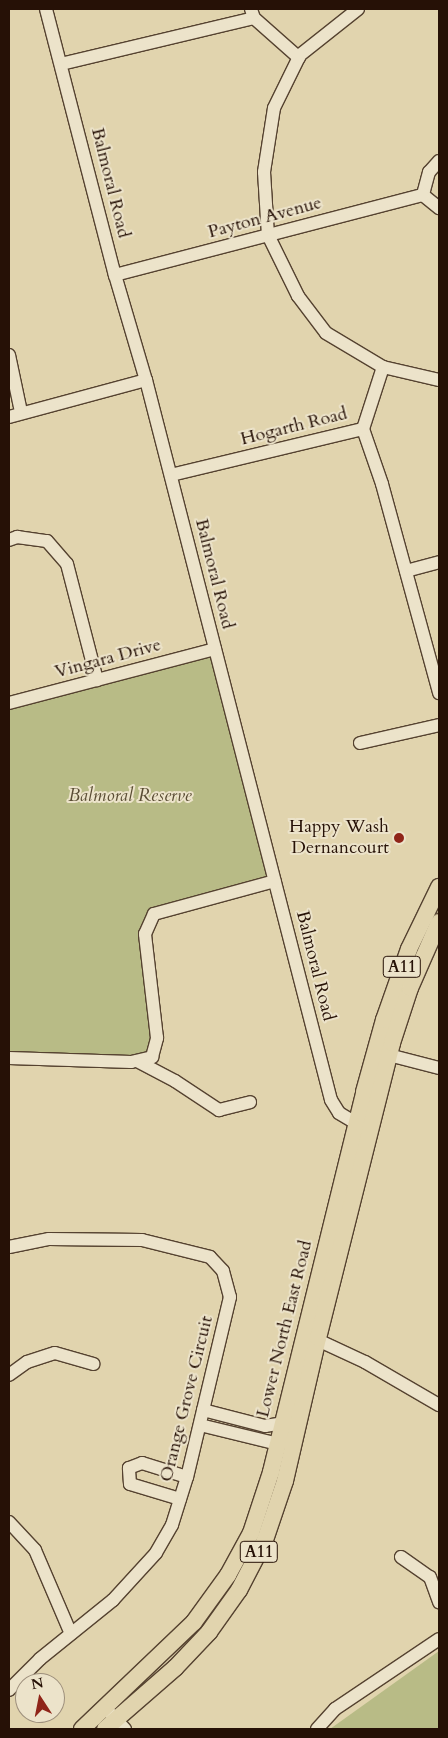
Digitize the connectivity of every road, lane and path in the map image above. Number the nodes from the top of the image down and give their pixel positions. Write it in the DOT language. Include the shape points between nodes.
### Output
graph roads {
  1 [pos="46,9"];
  2 [pos="358,9"];
  3 [pos="252,14"];
  4 [pos="298,58"];
  5 [pos="61,64"];
  6 [pos="439,161"];
  7 [pos="423,195"];
  8 [pos="439,208"];
  9 [pos="268,235"];
  10 [pos="115,275"];
  11 [pos="9,355"];
  12 [pos="383,367"];
  13 [pos="146,380"];
  14 [pos="439,380"];
  15 [pos="15,414"];
  16 [pos="363,429"];
  17 [pos="171,475"];
  18 [pos="9,540"];
  19 [pos="439,562"];
  20 [pos="406,571"];
  21 [pos="215,649"];
  22 [pos="97,680"];
  23 [pos="439,693"];
  24 [pos="9,703"];
  25 [pos="439,725"];
  26 [pos="360,743"];
  27 [pos="275,880"];
  28 [pos="439,887"];
  29 [pos="439,922"];
  30 [pos="382,1054"];
  31 [pos="9,1058"];
  32 [pos="137,1061"];
  33 [pos="439,1068"];
  34 [pos="250,1102"];
  35 [pos="362,1128"];
  36 [pos="9,1247"];
  37 [pos="311,1336"];
  38 [pos="93,1364"];
  39 [pos="9,1375"];
  40 [pos="439,1405"];
  41 [pos="203,1410"];
  42 [pos="283,1423"];
  43 [pos="200,1425"];
  44 [pos="295,1436"];
  45 [pos="278,1444"];
  46 [pos="187,1477"];
  47 [pos="180,1499"];
  48 [pos="9,1522"];
  49 [pos="401,1556"];
  50 [pos="439,1602"];
  51 [pos="71,1634"];
  52 [pos="439,1639"];
  53 [pos="9,1690"];
  54 [pos="104,1707"];
  55 [pos="115,1726"];
  56 [pos="82,1729"];
  57 [pos="317,1729"];
  1 -- 5 [label="street, Balmoral Road"];
  2 -- 4 [label="street"];
  3 -- 4 [label="street"];
  3 -- 5 [label="street"];
  4 -- 9 [label="street" via="274,108 264,172"];
  5 -- 10 [label="street, Balmoral Road"];
  6 -- 7 [label="street" via="429,172"];
  7 -- 8 [label="street"];
  7 -- 9 [label="street, Payton Avenue"];
  9 -- 10 [label="street, Payton Avenue"];
  9 -- 12 [label="street" via="298,296 326,333"];
  10 -- 13 [label="street, Balmoral Road"];
  11 -- 15 [label="street"];
  12 -- 14 [label="street"];
  12 -- 16 [label="street, Hogarth Road"];
  13 -- 15 [label="street"];
  13 -- 17 [label="street, Balmoral Road"];
  16 -- 17 [label="street, Hogarth Road"];
  16 -- 20 [label="street"];
  17 -- 21 [label="street, Balmoral Road"];
  18 -- 22 [label="street" via="18,537 46,541 68,564"];
  19 -- 20 [label="street"];
  20 -- 23 [label="street"];
  21 -- 22 [label="street, Vingara Drive"];
  21 -- 27 [label="street, Balmoral Road"];
  22 -- 24 [label="street, Vingara Drive"];
  25 -- 26 [label="street"];
  27 -- 32 [label="street" via="154,914 145,934 157,1038 152,1057"];
  27 -- 35 [label="street, Balmoral Road" via="331,1100 339,1114"];
  28 -- 30 [label="main road, Lower North East Road / A11" via="403,965"];
  29 -- 30 [label="main road, Lower North East Road / A11"];
  30 -- 33 [label="street"];
  30 -- 35 [label="main road, Lower North East Road / A11"];
  31 -- 32 [label="street"];
  32 -- 34 [label="street" via="219,1110"];
  35 -- 37 [label="main road, Lower North East Road / A11"];
  36 -- 41 [label="street, Orange Grove Circuit" via="49,1239 142,1240 210,1257 223,1270 230,1297"];
  37 -- 40 [label="street" via="365,1362"];
  37 -- 42 [label="main road, Lower North East Road / A11"];
  37 -- 44 [label="main road, Lower North East Road / A11"];
  38 -- 39 [label="street" via="56,1353 27,1362"];
  41 -- 42 [label="street" via="265,1426"];
  41 -- 43 [label="street, Orange Grove Circuit"];
  42 -- 45 [label="main road, Lower North East Road / A11"];
  43 -- 45 [label="street"];
  43 -- 46 [label="street, Orange Grove Circuit"];
  44 -- 45 [label="street"];
  44 -- 55 [label="main road, Lower North East Road / A11" via="276,1512 239,1590 187,1656"];
  45 -- 54 [label="main road, Lower North East Road / A11" via="258,1514 244,1547 219,1590 182,1636"];
  46 -- 47 [label="street, Orange Grove Circuit"];
  46 -- 47 [label="street" via="142,1463 129,1468 130,1484"];
  47 -- 51 [label="street, Orange Grove Circuit" via="172,1525 156,1553 113,1600"];
  48 -- 51 [label="street" via="35,1550"];
  49 -- 50 [label="street" via="430,1577"];
  51 -- 53 [label="street, Orange Grove Circuit"];
  52 -- 57 [label="street" via="335,1709"];
  54 -- 55 [label="street"];
  54 -- 56 [label="main road, Lower North East Road / A11"];
}
